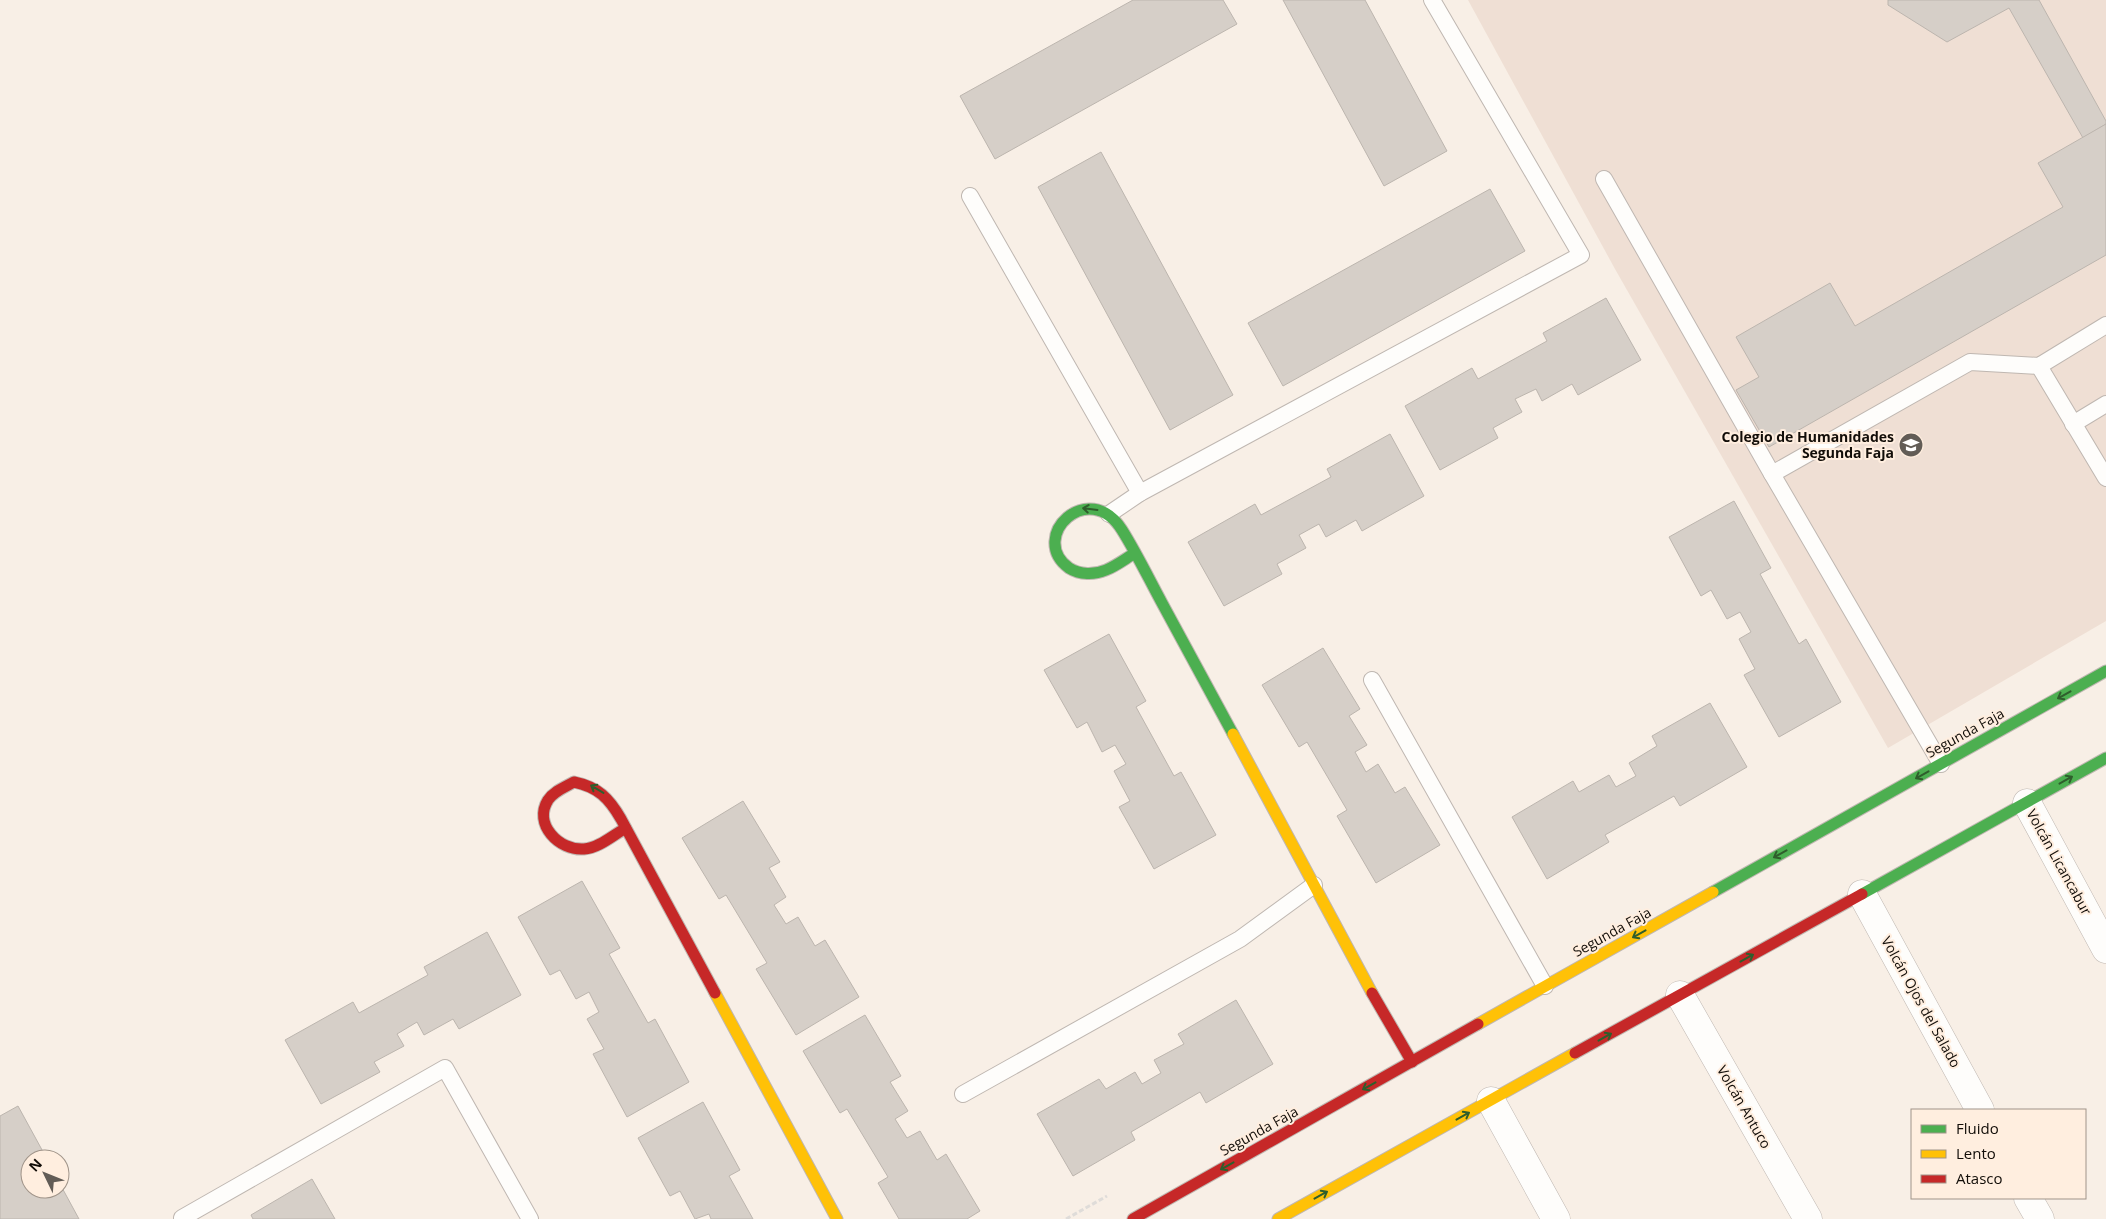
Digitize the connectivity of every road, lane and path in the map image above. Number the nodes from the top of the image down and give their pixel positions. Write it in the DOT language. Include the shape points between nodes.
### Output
graph roads {
  1 [pos="1432,0"];
  2 [pos="1604,180"];
  3 [pos="970,196"];
  4 [pos="2106,325"];
  5 [pos="2039,366"];
  6 [pos="2106,404"];
  7 [pos="2074,424"];
  8 [pos="1772,474"];
  9 [pos="2106,478"];
  10 [pos="1140,493"];
  11 [pos="1109,514"];
  12 [pos="1134,553"];
  13 [pos="2106,671"];
  14 [pos="1372,680"];
  15 [pos="2106,758"];
  16 [pos="1941,764"];
  17 [pos="2027,803"];
  18 [pos="626,828"];
  19 [pos="1314,886"];
  20 [pos="1862,894"];
  21 [pos="2106,948"];
  22 [pos="1545,986"];
  23 [pos="1680,996"];
  24 [pos="1412,1062"];
  25 [pos="963,1094"];
  26 [pos="1491,1101"];
  27 [pos="1979,1109"];
  28 [pos="2029,1199"];
  29 [pos="1306,1212"];
  30 [pos="182,1218"];
  31 [pos="530,1219"];
  32 [pos="837,1219"];
  33 [pos="1133,1219"];
  34 [pos="1278,1219"];
  35 [pos="1556,1219"];
  36 [pos="1808,1219"];
  37 [pos="2040,1219"];
  1 -- 10 [label="lane" via="1581,255"];
  2 -- 8 [label="lane"];
  3 -- 10 [label="lane"];
  4 -- 5 [label="lane"];
  5 -- 7 [label="lane"];
  5 -- 8 [label="lane" via="1970,362"];
  6 -- 7 [label="lane"];
  7 -- 9 [label="lane"];
  8 -- 16 [label="lane"];
  10 -- 11 [label="lane"];
  11 -- 12 [label="main road"];
  11 -- 12 [label="main road, one-way" via="1084,507 1068,515 1056,527 1053,541 1057,556 1066,568 1081,574 1094,574"];
  12 -- 19 [label="main road"];
  13 -- 16 [label="main road, Segunda Faja, one-way"];
  14 -- 22 [label="lane"];
  17 -- 15 [label="main road, one-way"];
  16 -- 22 [label="main road, Segunda Faja, one-way"];
  17 -- 20 [label="main road"];
  17 -- 21 [label="street, Volcán Licancabur"];
  18 -- 18 [label="main road, one-way" via="610,800 599,789 584,783 574,782 558,790 547,802 544,815 548,831 557,843 571,848 594,846"];
  18 -- 32 [label="main road"];
  19 -- 24 [label="main road"];
  19 -- 25 [label="lane" via="1240,939"];
  23 -- 20 [label="main road, one-way"];
  20 -- 27 [label="street, Volcán Ojos del Salado"];
  22 -- 24 [label="main road, Segunda Faja"];
  26 -- 23 [label="main road, one-way"];
  23 -- 36 [label="street, Volcán Antuco"];
  24 -- 33 [label="main road, Segunda Faja, one-way"];
  29 -- 26 [label="main road, one-way"];
  26 -- 35 [label="street"];
  28 -- 37 [label="street"];
  29 -- 34 [label="main road"];
  30 -- 31 [label="lane" via="445,1068"];
}
